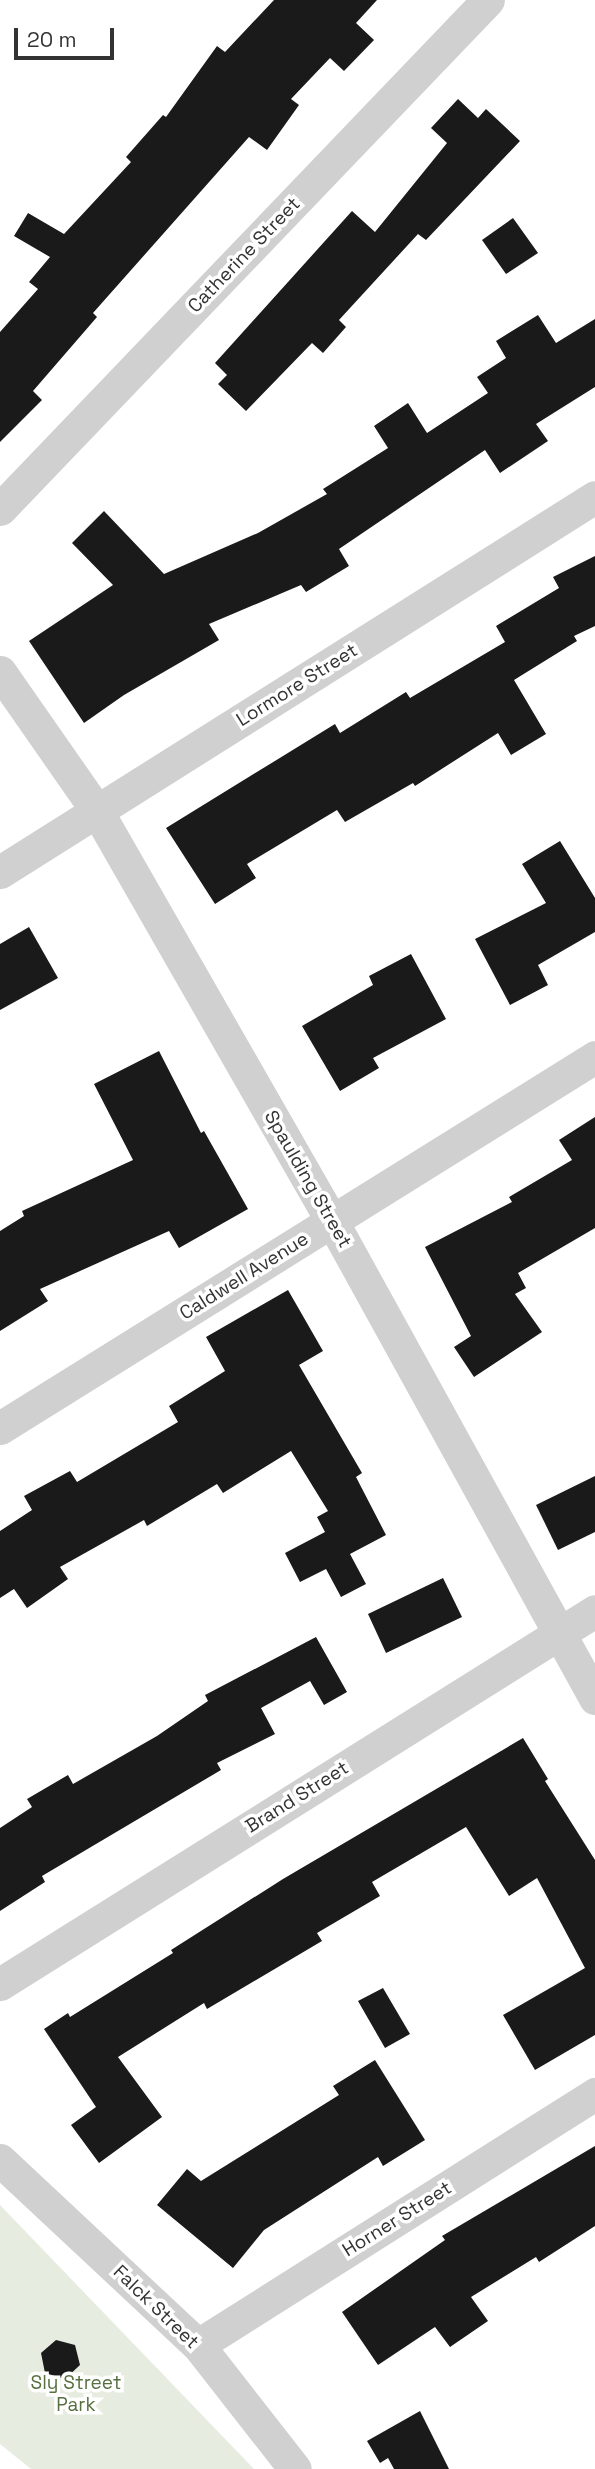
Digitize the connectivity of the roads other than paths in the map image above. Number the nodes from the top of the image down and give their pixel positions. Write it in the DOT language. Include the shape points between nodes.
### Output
graph roads {
  1 [pos="488,0"];
  2 [pos="595,497"];
  3 [pos="0,509"];
  4 [pos="0,672"];
  5 [pos="97,811"];
  6 [pos="0,872"];
  7 [pos="595,1057"];
  8 [pos="332,1221"];
  9 [pos="0,1428"];
  10 [pos="595,1611"];
  11 [pos="560,1633"];
  12 [pos="595,1698"];
  13 [pos="0,1984"];
  14 [pos="595,2094"];
  15 [pos="0,2160"];
  16 [pos="198,2345"];
  17 [pos="295,2469"];
  1 -- 3 [label="street, Catherine Street"];
  2 -- 5 [label="street, Lormore Street"];
  4 -- 5 [label="street, Spaulding Street"];
  5 -- 6 [label="street, Lormore Street"];
  5 -- 8 [label="street, Spaulding Street"];
  7 -- 8 [label="street, Caldwell Avenue"];
  8 -- 9 [label="street, Caldwell Avenue"];
  8 -- 11 [label="street, Spaulding Street"];
  10 -- 11 [label="street, Brand Street"];
  11 -- 12 [label="street, Spaulding Street"];
  11 -- 13 [label="street, Brand Street"];
  14 -- 16 [label="street, Horner Street"];
  15 -- 16 [label="street, Falck Street"];
  16 -- 17 [label="street, Falck Street"];
}
